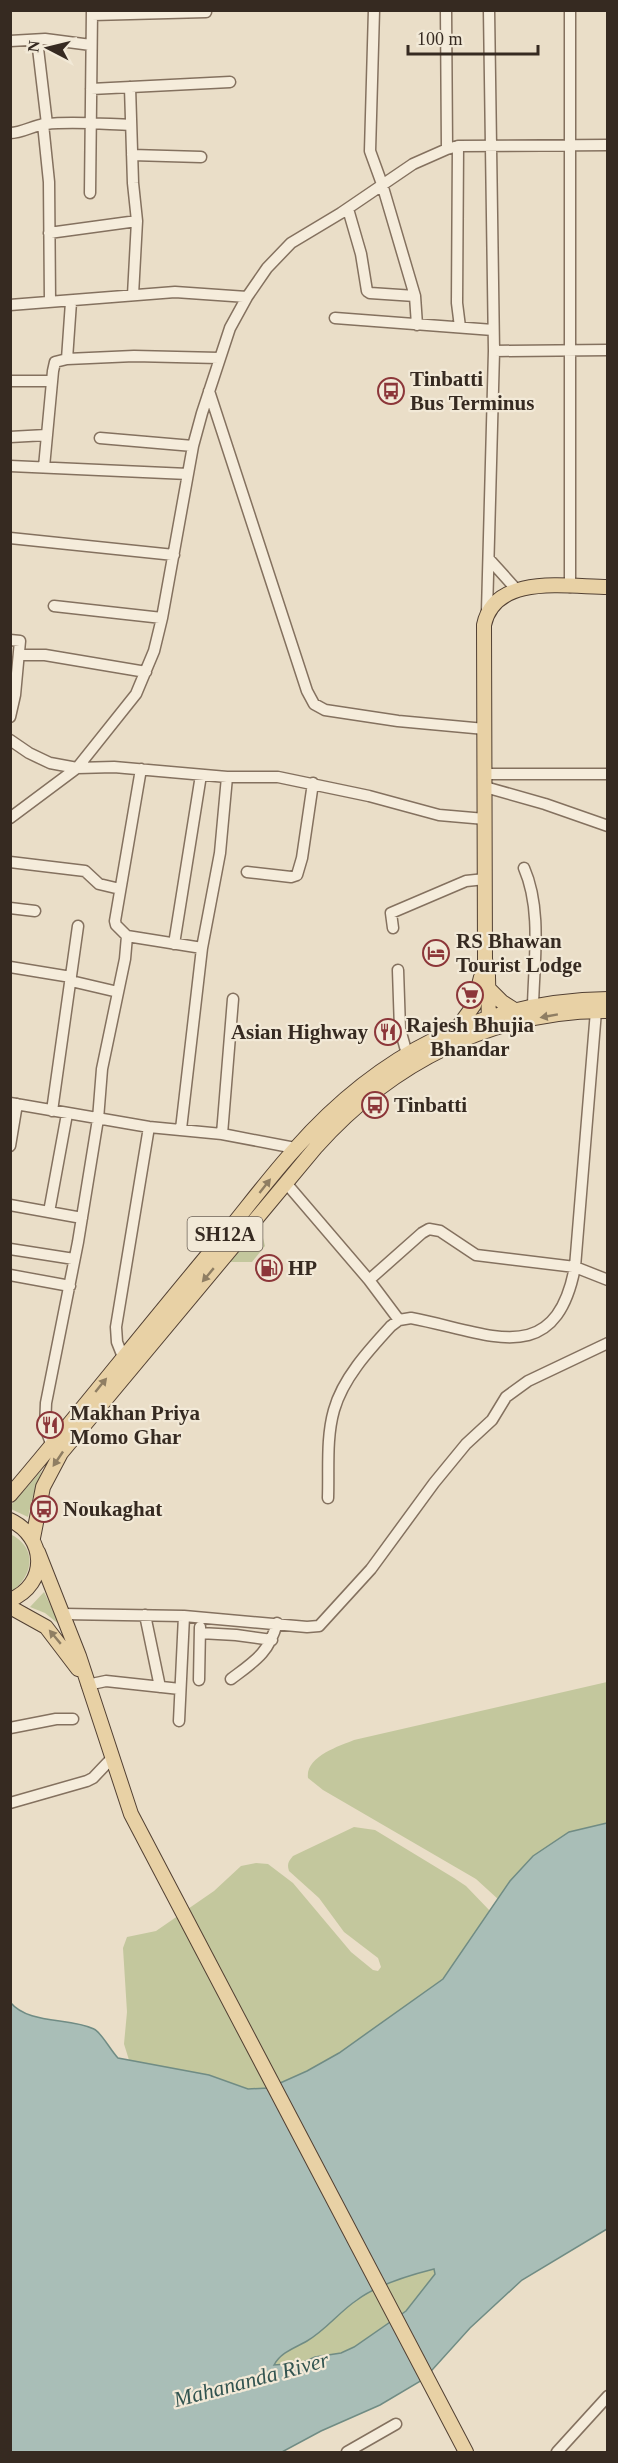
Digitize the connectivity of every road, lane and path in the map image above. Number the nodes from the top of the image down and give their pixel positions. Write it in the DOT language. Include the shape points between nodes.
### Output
graph roads {
  1 [pos="374,10"];
  2 [pos="446,10"];
  3 [pos="489,10"];
  4 [pos="570,10"];
  5 [pos="206,12"];
  6 [pos="92,13"];
  7 [pos="37,39"];
  8 [pos="10,41"];
  9 [pos="91,45"];
  10 [pos="230,82"];
  11 [pos="130,87"];
  12 [pos="91,89"];
  13 [pos="45,124"];
  14 [pos="91,124"];
  15 [pos="131,125"];
  16 [pos="10,133"];
  17 [pos="569,145"];
  18 [pos="608,145"];
  19 [pos="492,146"];
  20 [pos="452,147"];
  21 [pos="132,155"];
  22 [pos="201,157"];
  23 [pos="382,184"];
  24 [pos="90,193"];
  25 [pos="348,208"];
  26 [pos="137,221"];
  27 [pos="50,233"];
  28 [pos="133,295"];
  29 [pos="415,296"];
  30 [pos="247,297"];
  31 [pos="51,302"];
  32 [pos="71,302"];
  33 [pos="10,305"];
  34 [pos="334,318"];
  35 [pos="417,325"];
  36 [pos="460,327"];
  37 [pos="493,330"];
  38 [pos="571,349"];
  39 [pos="608,350"];
  40 [pos="494,351"];
  41 [pos="219,358"];
  42 [pos="67,359"];
  43 [pos="10,381"];
  44 [pos="52,381"];
  45 [pos="209,391"];
  46 [pos="46,435"];
  47 [pos="10,438"];
  48 [pos="100,438"];
  49 [pos="193,447"];
  50 [pos="10,466"];
  51 [pos="44,467"];
  52 [pos="188,474"];
  53 [pos="10,538"];
  54 [pos="174,555"];
  55 [pos="489,559"];
  56 [pos="608,586"];
  57 [pos="570,587"];
  58 [pos="516,589"];
  59 [pos="54,606"];
  60 [pos="488,612"];
  61 [pos="162,618"];
  62 [pos="10,640"];
  63 [pos="20,655"];
  64 [pos="146,672"];
  65 [pos="10,717"];
  66 [pos="485,729"];
  67 [pos="10,740"];
  68 [pos="77,768"];
  69 [pos="141,769"];
  70 [pos="201,774"];
  71 [pos="608,774"];
  72 [pos="227,777"];
  73 [pos="485,781"];
  74 [pos="312,783"];
  75 [pos="10,818"];
  76 [pos="485,819"];
  77 [pos="608,826"];
  78 [pos="10,862"];
  79 [pos="524,868"];
  80 [pos="247,872"];
  81 [pos="485,879"];
  82 [pos="120,889"];
  83 [pos="10,908"];
  84 [pos="35,911"];
  85 [pos="78,926"];
  86 [pos="393,928"];
  87 [pos="127,936"];
  88 [pos="174,944"];
  89 [pos="202,948"];
  90 [pos="10,967"];
  91 [pos="399,970"];
  92 [pos="71,979"];
  93 [pos="485,982"];
  94 [pos="118,992"];
  95 [pos="233,999"];
  96 [pos="608,999"];
  97 [pos="533,1006"];
  98 [pos="513,1009"];
  99 [pos="602,1011"];
  100 [pos="484,1025"];
  101 [pos="456,1028"];
  102 [pos="407,1054"];
  103 [pos="14,1103"];
  104 [pos="52,1111"];
  105 [pos="67,1114"];
  106 [pos="98,1119"];
  107 [pos="149,1127"];
  108 [pos="181,1129"];
  109 [pos="222,1134"];
  110 [pos="10,1146"];
  111 [pos="295,1148"];
  112 [pos="286,1183"];
  113 [pos="10,1205"];
  114 [pos="50,1212"];
  115 [pos="82,1218"];
  116 [pos="10,1249"];
  117 [pos="74,1259"];
  118 [pos="574,1267"];
  119 [pos="10,1275"];
  120 [pos="369,1280"];
  121 [pos="608,1280"];
  122 [pos="70,1286"];
  123 [pos="399,1320"];
  124 [pos="608,1343"];
  125 [pos="123,1357"];
  126 [pos="52,1446"];
  127 [pos="10,1495"];
  128 [pos="328,1498"];
  129 [pos="10,1520"];
  130 [pos="33,1538"];
  131 [pos="38,1552"];
  132 [pos="10,1600"];
  133 [pos="10,1607"];
  134 [pos="63,1614"];
  135 [pos="145,1615"];
  136 [pos="184,1616"];
  137 [pos="201,1617"];
  138 [pos="277,1623"];
  139 [pos="200,1633"];
  140 [pos="272,1640"];
  141 [pos="231,1679"];
  142 [pos="199,1680"];
  143 [pos="86,1683"];
  144 [pos="160,1687"];
  145 [pos="180,1689"];
  146 [pos="73,1719"];
  147 [pos="179,1720"];
  148 [pos="10,1728"];
  149 [pos="112,1758"];
  150 [pos="10,1803"];
  151 [pos="608,2396"];
  152 [pos="396,2424"];
  153 [pos="347,2452"];
  154 [pos="466,2452"];
  155 [pos="557,2452"];
  1 -- 23 [label="street" via="370,152"];
  2 -- 20 [label="street"];
  3 -- 19 [label="street"];
  4 -- 17 [label="street"];
  5 -- 6 [label="street"];
  6 -- 9 [label="street"];
  7 -- 8 [label="street"];
  7 -- 9 [label="street"];
  7 -- 13 [label="street"];
  9 -- 12 [label="street"];
  10 -- 11 [label="street"];
  11 -- 12 [label="street"];
  11 -- 15 [label="street"];
  12 -- 14 [label="street"];
  13 -- 14 [label="street"];
  13 -- 16 [label="street"];
  13 -- 27 [label="street"];
  14 -- 15 [label="street"];
  14 -- 24 [label="street"];
  15 -- 21 [label="street"];
  17 -- 18 [label="street"];
  17 -- 19 [label="street"];
  17 -- 38 [label="street"];
  19 -- 20 [label="street"];
  19 -- 37 [label="street"];
  20 -- 23 [label="street" via="413,164"];
  20 -- 36 [label="street"];
  21 -- 22 [label="street"];
  21 -- 26 [label="street"];
  23 -- 25 [label="street"];
  23 -- 29 [label="street"];
  25 -- 29 [label="street" via="367,291"];
  25 -- 30 [label="street" via="291,243"];
  26 -- 27 [label="street"];
  26 -- 28 [label="street"];
  27 -- 31 [label="street"];
  28 -- 30 [label="street" via="175,292"];
  28 -- 32 [label="street"];
  29 -- 35 [label="street"];
  30 -- 41 [label="street"];
  31 -- 32 [label="street"];
  31 -- 33 [label="street"];
  32 -- 42 [label="street"];
  34 -- 35 [label="street"];
  35 -- 36 [label="street"];
  36 -- 37 [label="street"];
  37 -- 40 [label="street"];
  38 -- 39 [label="street"];
  38 -- 40 [label="street"];
  38 -- 57 [label="street"];
  40 -- 55 [label="street"];
  41 -- 42 [label="street"];
  41 -- 45 [label="street"];
  42 -- 44 [label="street" via="55,362"];
  43 -- 44 [label="street"];
  44 -- 46 [label="street"];
  45 -- 49 [label="street"];
  45 -- 66 [label="street" via="314,704 342,713"];
  46 -- 47 [label="street"];
  46 -- 51 [label="street"];
  48 -- 49 [label="street"];
  49 -- 52 [label="street"];
  50 -- 51 [label="street"];
  51 -- 52 [label="street"];
  52 -- 54 [label="street"];
  53 -- 54 [label="street"];
  54 -- 61 [label="street"];
  55 -- 58 [label="street"];
  55 -- 60 [label="street"];
  56 -- 57 [label="main road"];
  57 -- 58 [label="main road"];
  58 -- 60 [label="main road" via="501,597"];
  59 -- 61 [label="street"];
  60 -- 66 [label="main road" via="484,625"];
  61 -- 64 [label="street"];
  62 -- 63 [label="street" via="20,641"];
  63 -- 64 [label="street" via="45,655"];
  63 -- 65 [label="street"];
  64 -- 68 [label="street" via="136,693"];
  66 -- 73 [label="main road"];
  67 -- 68 [label="street" via="50,763"];
  68 -- 69 [label="street"];
  68 -- 75 [label="street"];
  69 -- 70 [label="street"];
  69 -- 82 [label="street"];
  70 -- 72 [label="street"];
  70 -- 88 [label="street"];
  71 -- 73 [label="street"];
  72 -- 74 [label="street" via="278,777"];
  72 -- 89 [label="street" via="220,853"];
  73 -- 76 [label="main road"];
  73 -- 77 [label="street"];
  74 -- 76 [label="street" via="439,815"];
  74 -- 80 [label="street" via="297,875"];
  76 -- 81 [label="main road"];
  78 -- 82 [label="street" via="85,871 99,884"];
  79 -- 97 [label="street" via="532,885 535,916"];
  81 -- 86 [label="street" via="466,881 391,913"];
  81 -- 93 [label="main road"];
  82 -- 87 [label="street" via="115,921"];
  83 -- 84 [label="street"];
  85 -- 92 [label="street"];
  87 -- 88 [label="street"];
  87 -- 94 [label="street"];
  88 -- 89 [label="street"];
  89 -- 108 [label="street"];
  90 -- 92 [label="street"];
  91 -- 102 [label="street" via="400,1029"];
  92 -- 94 [label="street"];
  92 -- 104 [label="street"];
  93 -- 98 [label="main road"];
  93 -- 100 [label="main road"];
  93 -- 101 [label="main road"];
  94 -- 106 [label="street" via="102,1070"];
  95 -- 109 [label="street"];
  96 -- 97 [label="main road, SH12A"];
  97 -- 98 [label="main road, SH12A"];
  98 -- 100 [label="main road, SH12A"];
  99 -- 100 [label="main road, SH12A, one-way"];
  99 -- 118 [label="street"];
  100 -- 101 [label="main road, SH12A"];
  100 -- 112 [label="main road, SH12A" via="432,1054 318,1155 300,1166"];
  101 -- 102 [label="main road, SH12A"];
  102 -- 111 [label="main road, SH12A" via="353,1091"];
  103 -- 104 [label="street"];
  103 -- 110 [label="street"];
  104 -- 105 [label="street"];
  105 -- 106 [label="street"];
  105 -- 114 [label="street"];
  106 -- 107 [label="street"];
  106 -- 115 [label="street"];
  107 -- 108 [label="street"];
  107 -- 125 [label="street" via="116,1327"];
  108 -- 109 [label="street"];
  109 -- 111 [label="street"];
  125 -- 111 [label="main road, SH12A, one-way"];
  112 -- 120 [label="street"];
  112 -- 130 [label="main road, SH12A, one-way" via="61,1453 43,1487"];
  113 -- 114 [label="street"];
  114 -- 115 [label="street"];
  115 -- 117 [label="street"];
  116 -- 117 [label="street"];
  117 -- 122 [label="street"];
  118 -- 120 [label="street" via="476,1255 440,1231 429,1229"];
  118 -- 121 [label="street"];
  118 -- 123 [label="street" via="561,1310 541,1332 528,1337 499,1337 411,1318"];
  119 -- 122 [label="street"];
  120 -- 123 [label="street"];
  122 -- 126 [label="street" via="46,1403 45,1426"];
  123 -- 128 [label="street" via="352,1374 334,1409"];
  124 -- 138 [label="street" via="528,1381 506,1398 327,1620 315,1627"];
  126 -- 125 [label="main road, SH12A, one-way"];
  126 -- 127 [label="main road, SH12A"];
  129 -- 130 [label="main road"];
  130 -- 131 [label="main road"];
  131 -- 132 [label="main road" via="34,1580"];
  131 -- 134 [label="main road"];
  143 -- 133 [label="main road, one-way" via="46,1626"];
  134 -- 135 [label="street"];
  134 -- 143 [label="main road"];
  135 -- 136 [label="street"];
  135 -- 144 [label="street"];
  136 -- 137 [label="street"];
  136 -- 145 [label="street"];
  137 -- 138 [label="street"];
  137 -- 139 [label="street"];
  138 -- 140 [label="street"];
  139 -- 140 [label="street"];
  139 -- 142 [label="street"];
  140 -- 141 [label="street" via="262,1655"];
  143 -- 144 [label="street" via="106,1681"];
  143 -- 149 [label="main road"];
  144 -- 145 [label="street"];
  145 -- 147 [label="street"];
  146 -- 148 [label="street"];
  149 -- 150 [label="street" via="87,1781"];
  149 -- 154 [label="main road" via="124,1798 144,1840"];
  151 -- 155 [label="street"];
  152 -- 153 [label="street"];
}
